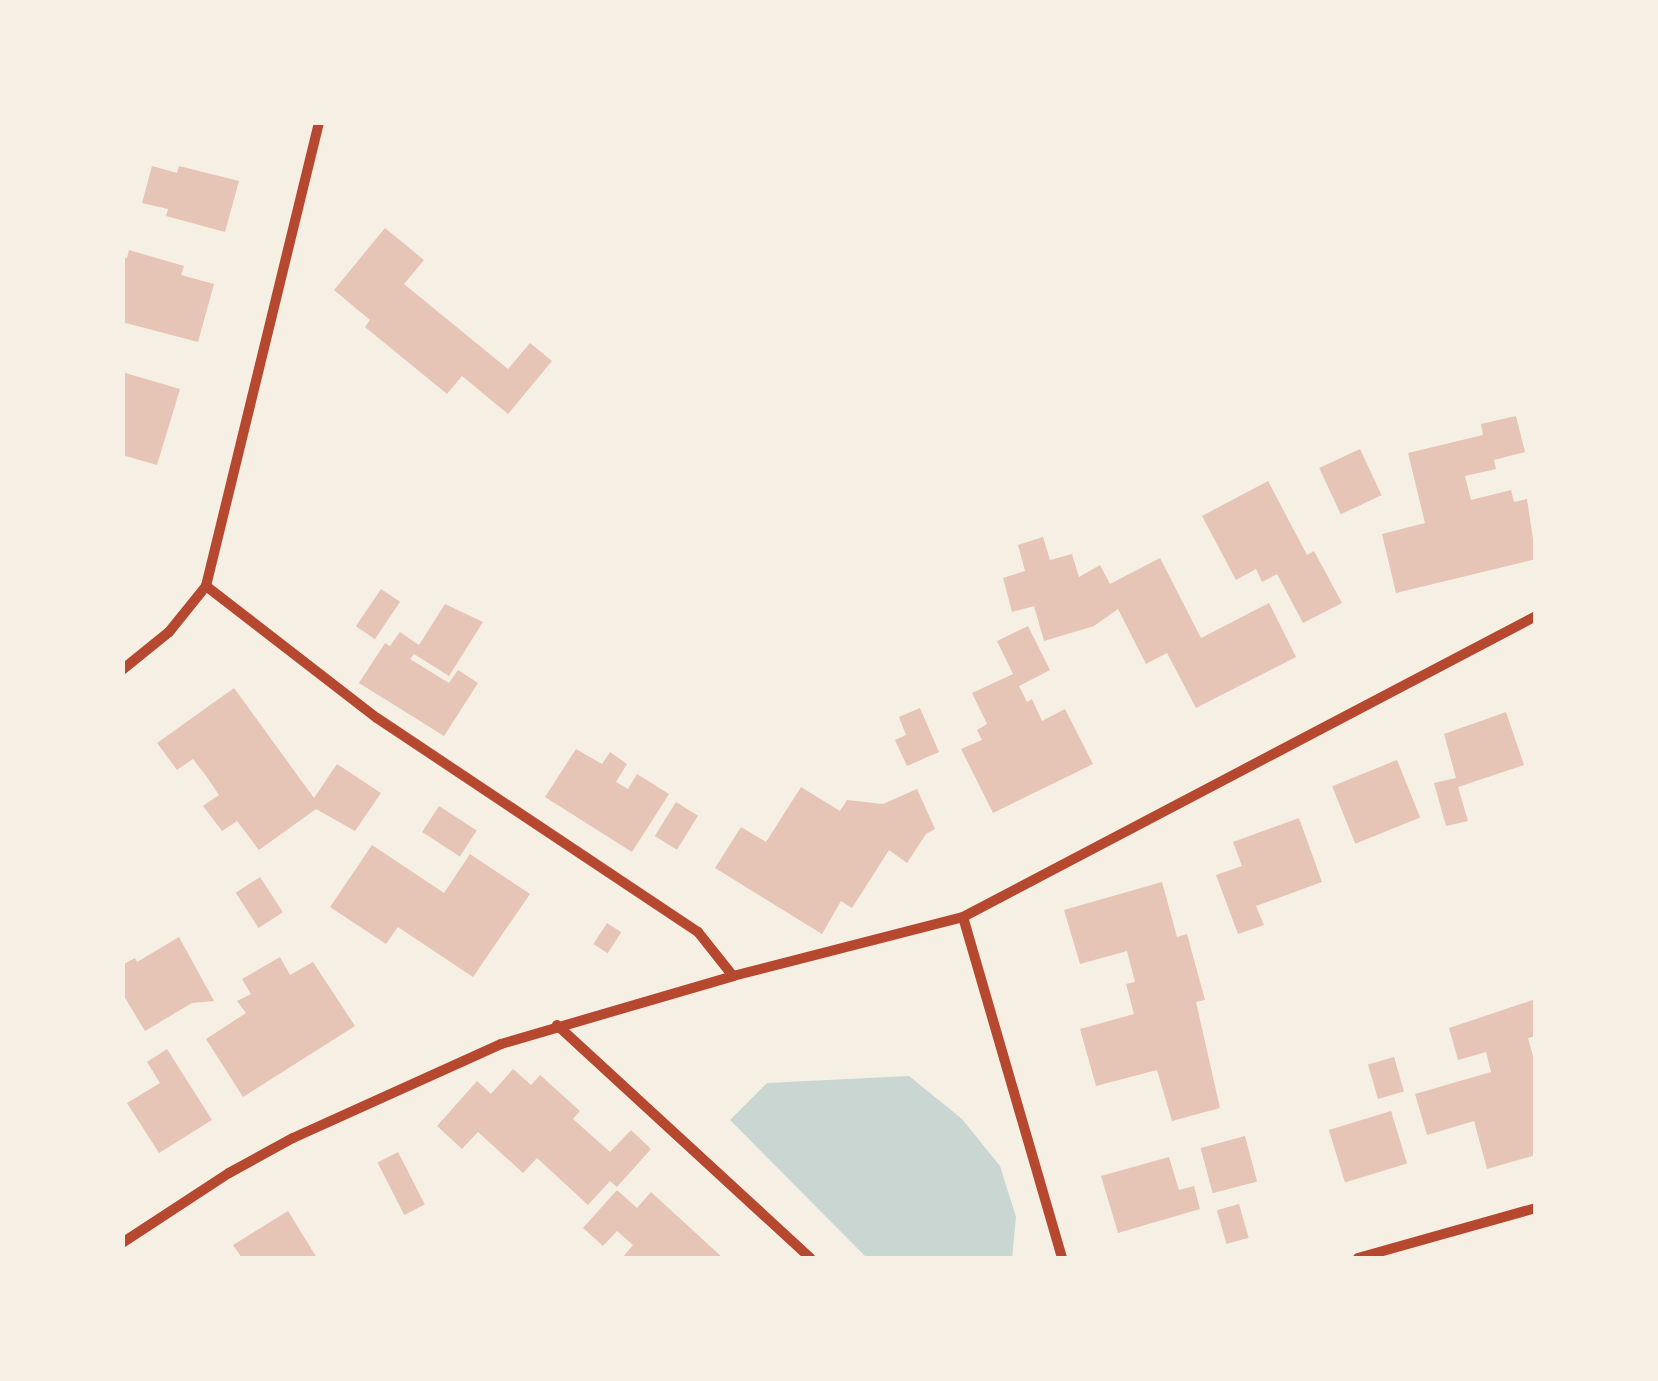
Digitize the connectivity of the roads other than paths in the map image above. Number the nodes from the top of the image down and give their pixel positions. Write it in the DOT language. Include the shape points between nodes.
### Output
graph roads {
  1 [pos="319,122"];
  2 [pos="206,586"];
  3 [pos="1536,616"];
  4 [pos="122,670"];
  5 [pos="962,917"];
  6 [pos="733,976"];
  7 [pos="556,1025"];
  8 [pos="1536,1208"];
  9 [pos="122,1242"];
  10 [pos="810,1258"];
  11 [pos="1062,1258"];
  12 [pos="1358,1258"];
  1 -- 2 [label="street"];
  2 -- 4 [label="street" via="169,632"];
  2 -- 6 [label="street" via="377,718 698,932"];
  3 -- 5 [label="street"];
  5 -- 6 [label="street"];
  5 -- 11 [label="street"];
  6 -- 7 [label="street"];
  7 -- 9 [label="street" via="444,1066 294,1138"];
  7 -- 10 [label="street"];
  8 -- 12 [label="street"];
}
